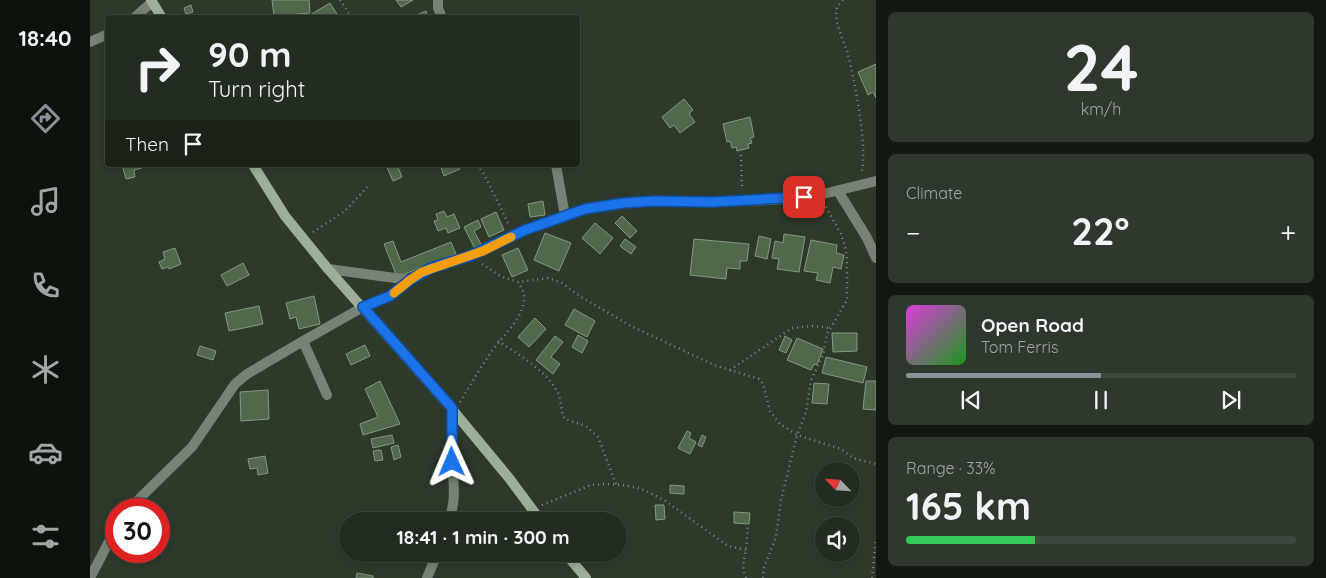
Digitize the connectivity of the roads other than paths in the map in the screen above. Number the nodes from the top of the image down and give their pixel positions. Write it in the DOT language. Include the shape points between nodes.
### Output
graph roads {
  1 [pos="438,0"];
  2 [pos="152,1"];
  3 [pos="137,15"];
  4 [pos="160,15"];
  5 [pos="441,15"];
  6 [pos="105,35"];
  7 [pos="90,42"];
  8 [pos="254,167"];
  9 [pos="556,167"];
  10 [pos="876,182"];
  11 [pos="838,191"];
  12 [pos="565,216"];
  13 [pos="876,258"];
  14 [pos="328,270"];
  15 [pos="410,280"];
  16 [pos="363,307"];
  17 [pos="302,341"];
  18 [pos="327,395"];
  19 [pos="453,410"];
  20 [pos="140,498"];
  21 [pos="453,512"];
  22 [pos="534,512"];
  23 [pos="105,549"];
  24 [pos="434,562"];
  25 [pos="573,562"];
  26 [pos="90,578"];
  27 [pos="427,578"];
  28 [pos="586,578"];
  1 -- 5 [label="street"];
  2 -- 3 [label="street"];
  2 -- 4 [label="main road"];
  6 -- 7 [label="street"];
  8 -- 14 [label="main road" via="286,216"];
  9 -- 12 [label="street"];
  10 -- 11 [label="street"];
  11 -- 12 [label="street" via="773,200 623,203 593,207"];
  11 -- 13 [label="street"];
  12 -- 15 [label="street" via="470,256 431,268"];
  14 -- 15 [label="street"];
  14 -- 16 [label="main road"];
  15 -- 16 [label="street" via="390,296"];
  16 -- 17 [label="street"];
  16 -- 19 [label="main road"];
  17 -- 18 [label="street"];
  17 -- 20 [label="street" via="235,384 192,447"];
  19 -- 21 [label="street"];
  19 -- 22 [label="main road"];
  23 -- 26 [label="street"];
  24 -- 27 [label="street"];
  25 -- 28 [label="main road"];
}
